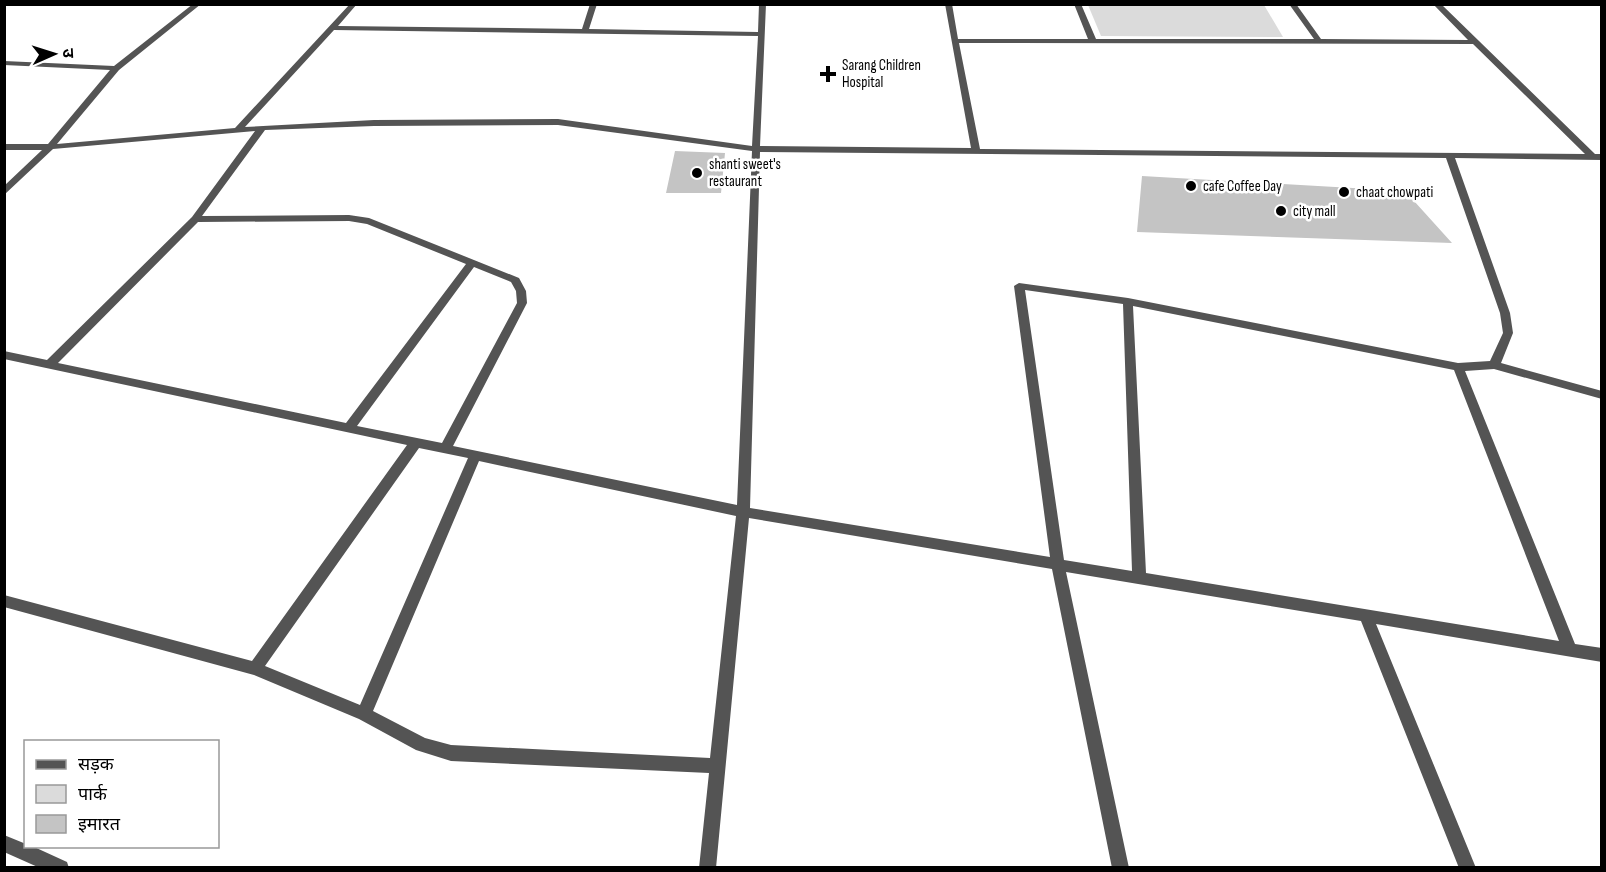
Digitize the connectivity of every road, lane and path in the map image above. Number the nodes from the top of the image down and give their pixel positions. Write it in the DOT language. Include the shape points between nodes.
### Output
graph roads {
  1 [pos="198,4"];
  2 [pos="354,4"];
  3 [pos="594,4"];
  4 [pos="763,4"];
  5 [pos="948,4"];
  6 [pos="1077,4"];
  7 [pos="1292,4"];
  8 [pos="1436,4"];
  9 [pos="332,28"];
  10 [pos="585,32"];
  11 [pos="762,34"];
  12 [pos="955,41"];
  13 [pos="1093,41"];
  14 [pos="1319,41"];
  15 [pos="1475,42"];
  16 [pos="4,63"];
  17 [pos="116,68"];
  18 [pos="262,128"];
  19 [pos="238,130"];
  20 [pos="4,147"];
  21 [pos="50,147"];
  22 [pos="756,149"];
  23 [pos="976,151"];
  24 [pos="1449,155"];
  25 [pos="1597,157"];
  26 [pos="4,192"];
  27 [pos="195,219"];
  28 [pos="472,262"];
  29 [pos="1128,301"];
  30 [pos="4,355"];
  31 [pos="50,364"];
  32 [pos="1494,365"];
  33 [pos="1458,367"];
  34 [pos="1602,395"];
  35 [pos="349,428"];
  36 [pos="416,442"];
  37 [pos="445,449"];
  38 [pos="475,455"];
  39 [pos="743,512"];
  40 [pos="1058,565"];
  41 [pos="1139,578"];
  42 [pos="4,601"];
  43 [pos="1366,616"];
  44 [pos="1570,650"];
  45 [pos="1602,655"];
  46 [pos="255,669"];
  47 [pos="363,714"];
  48 [pos="717,766"];
  49 [pos="4,843"];
  50 [pos="61,867"];
  51 [pos="707,867"];
  52 [pos="1121,867"];
  53 [pos="1468,867"];
  1 -- 17 [label="street"];
  2 -- 9 [label="street"];
  3 -- 10 [label="street"];
  4 -- 11 [label="street"];
  5 -- 12 [label="street"];
  6 -- 13 [label="street"];
  7 -- 14 [label="street"];
  8 -- 15 [label="street"];
  9 -- 10 [label="street"];
  9 -- 19 [label="street"];
  10 -- 11 [label="street"];
  11 -- 22 [label="street"];
  12 -- 13 [label="street"];
  12 -- 23 [label="street"];
  13 -- 14 [label="street"];
  14 -- 15 [label="street"];
  15 -- 25 [label="street"];
  16 -- 17 [label="street"];
  17 -- 21 [label="street"];
  18 -- 19 [label="street"];
  18 -- 22 [label="street" via="558,122"];
  18 -- 27 [label="street"];
  19 -- 21 [label="street"];
  20 -- 21 [label="street"];
  21 -- 26 [label="street"];
  22 -- 23 [label="street"];
  22 -- 39 [label="street"];
  23 -- 24 [label="street"];
  24 -- 25 [label="street"];
  24 -- 32 [label="street" via="1505,313 1508,333"];
  27 -- 28 [label="street" via="369,221"];
  27 -- 31 [label="street"];
  28 -- 35 [label="street"];
  28 -- 37 [label="street" via="515,280 522,303"];
  29 -- 33 [label="street"];
  29 -- 40 [label="street" via="1019,286"];
  29 -- 41 [label="street"];
  30 -- 31 [label="street"];
  31 -- 35 [label="street"];
  32 -- 33 [label="street"];
  32 -- 34 [label="street"];
  33 -- 44 [label="street"];
  35 -- 36 [label="street"];
  36 -- 37 [label="street"];
  36 -- 46 [label="street"];
  37 -- 38 [label="street"];
  38 -- 39 [label="street"];
  38 -- 47 [label="street"];
  39 -- 40 [label="street"];
  39 -- 48 [label="street"];
  40 -- 41 [label="street"];
  40 -- 52 [label="street"];
  41 -- 43 [label="street"];
  42 -- 46 [label="street"];
  43 -- 44 [label="street"];
  43 -- 53 [label="street"];
  44 -- 45 [label="street"];
  46 -- 47 [label="street"];
  47 -- 48 [label="street" via="422,745 451,753"];
  48 -- 51 [label="street"];
  49 -- 50 [label="street"];
}
